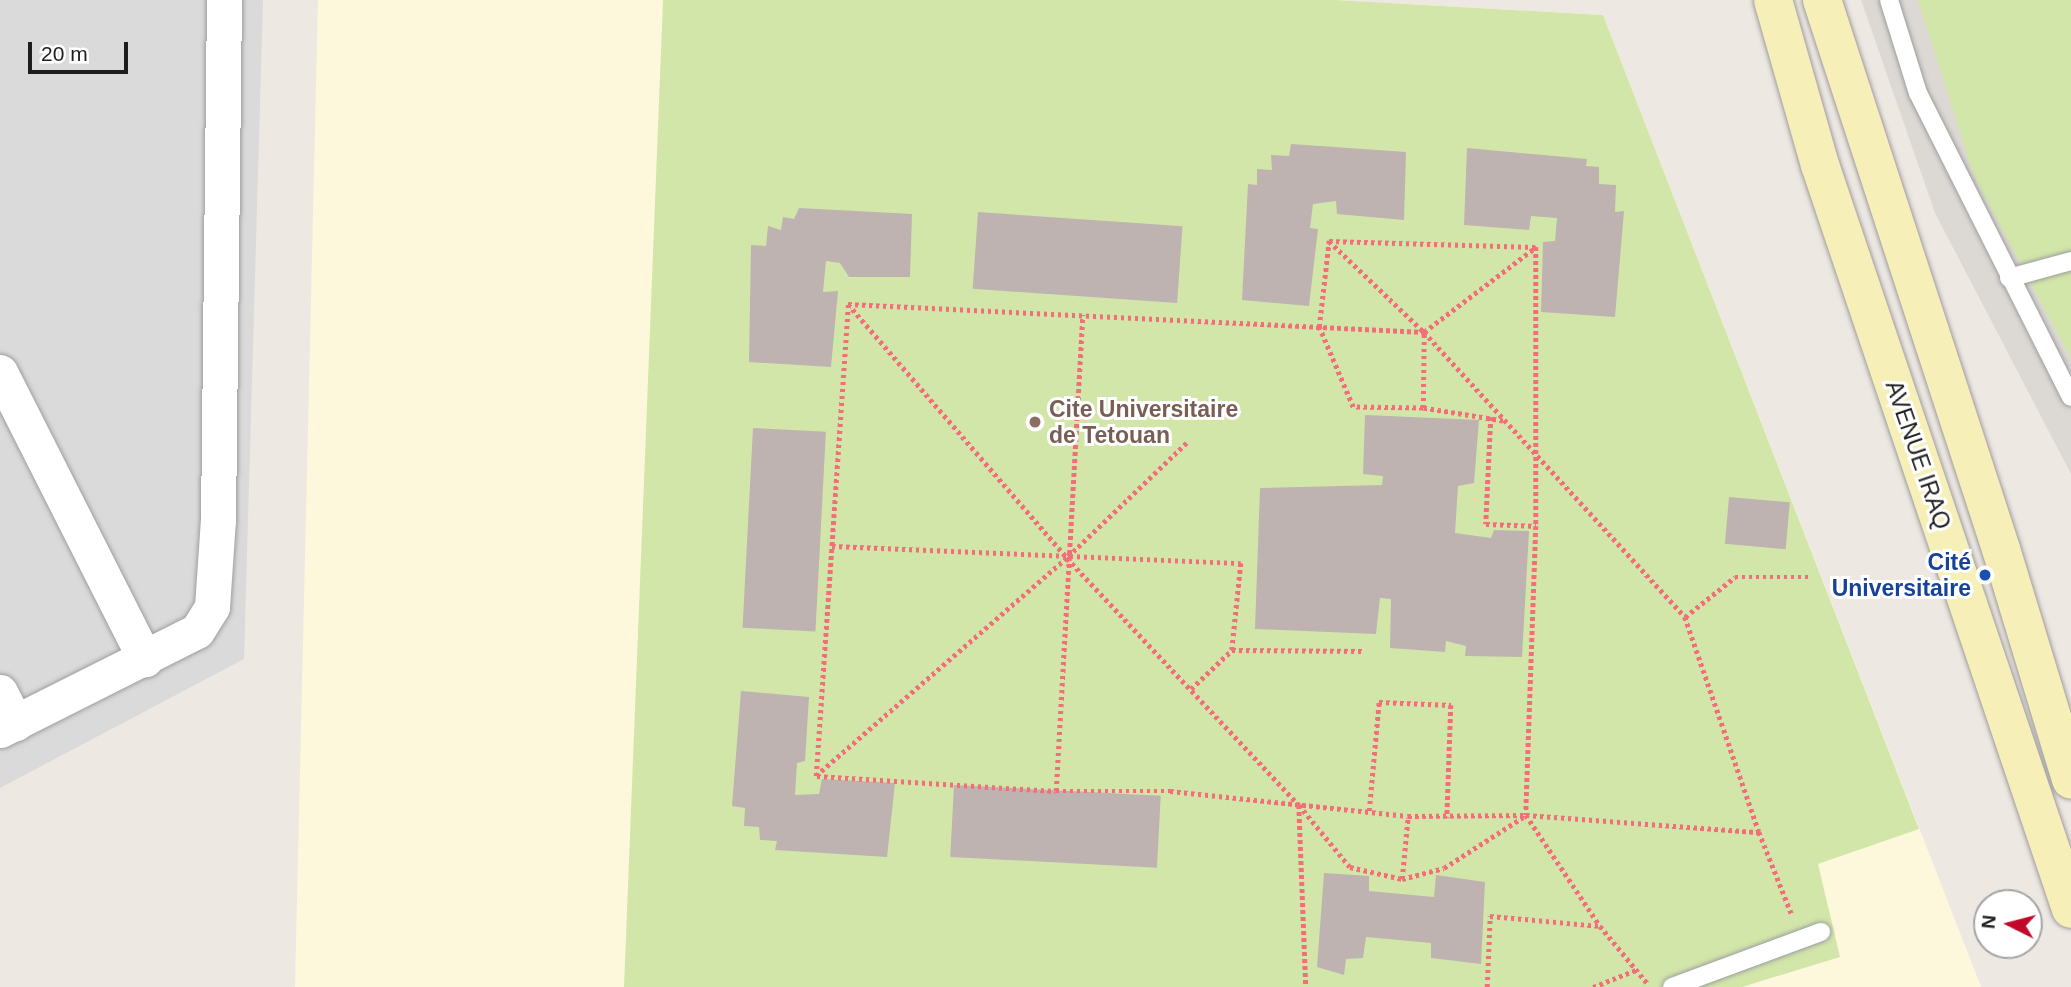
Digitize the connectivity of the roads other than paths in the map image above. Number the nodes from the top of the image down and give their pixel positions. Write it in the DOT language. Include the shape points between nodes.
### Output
graph roads {
  1 [pos="224,0"];
  2 [pos="1773,0"];
  3 [pos="1822,0"];
  4 [pos="1889,0"];
  5 [pos="2071,261"];
  6 [pos="2009,278"];
  7 [pos="0,372"];
  8 [pos="2071,397"];
  9 [pos="11,421"];
  10 [pos="145,659"];
  11 [pos="0,692"];
  12 [pos="8,727"];
  13 [pos="2071,780"];
  14 [pos="2071,909"];
  15 [pos="1821,932"];
  16 [pos="1672,987"];
  1 -- 10 [label="street" via="215,591 207,619 197,631"];
  2 -- 14 [label="street, AVENUE IRAQ" via="1820,165"];
  3 -- 13 [label="street" via="2001,549"];
  4 -- 6 [label="lane" via="1918,93"];
  5 -- 6 [label="lane"];
  6 -- 8 [label="lane"];
  7 -- 9 [label="street"];
  9 -- 10 [label="street"];
  10 -- 12 [label="street"];
  11 -- 12 [label="street"];
  15 -- 16 [label="lane"];
}
